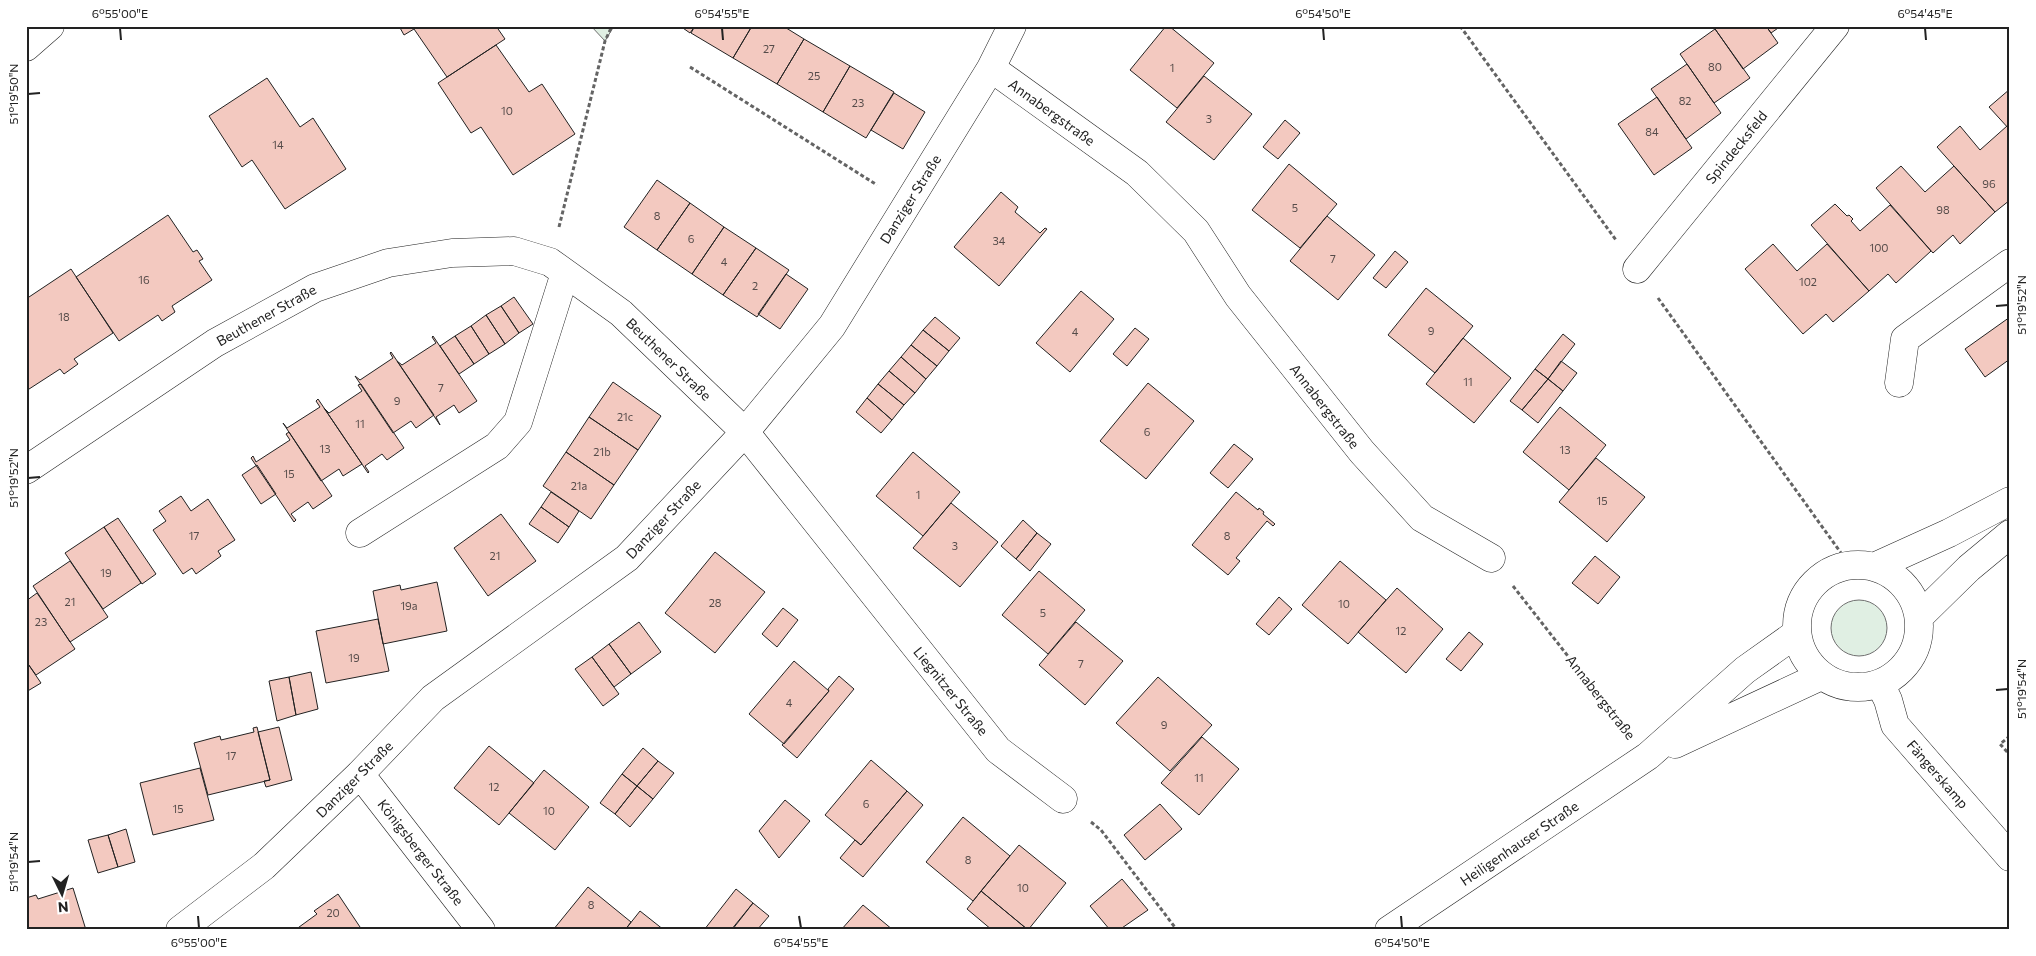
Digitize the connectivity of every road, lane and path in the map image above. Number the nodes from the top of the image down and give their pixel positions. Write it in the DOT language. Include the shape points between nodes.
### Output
graph roads {
  1 [pos="50,26"];
  2 [pos="612,26"];
  3 [pos="1012,26"];
  4 [pos="1835,26"];
  5 [pos="26,47"];
  6 [pos="690,67"];
  7 [pos="991,68"];
  8 [pos="907,204"];
  9 [pos="2010,262"];
  10 [pos="557,268"];
  11 [pos="1637,269"];
  12 [pos="1899,383"];
  13 [pos="745,432"];
  14 [pos="26,470"];
  15 [pos="2010,501"];
  16 [pos="360,532"];
  17 [pos="2010,534"];
  18 [pos="1491,558"];
  19 [pos="1874,567"];
  20 [pos="1919,617"];
  21 [pos="1797,634"];
  22 [pos="1821,676"];
  23 [pos="1880,684"];
  24 [pos="2010,736"];
  25 [pos="2010,755"];
  26 [pos="1648,756"];
  27 [pos="360,774"];
  28 [pos="1063,799"];
  29 [pos="2010,857"];
  30 [pos="180,930"];
  31 [pos="481,930"];
  32 [pos="1177,930"];
  33 [pos="1389,930"];
  1 -- 5 [label="street"];
  2 -- 10 [label="path" via="604,41"];
  3 -- 7 [label="street, Danziger Straße"];
  4 -- 11 [label="street, Spindecksfeld"];
  6 -- 8 [label="path"];
  7 -- 8 [label="street, Danziger Straße"];
  7 -- 18 [label="street, Annabergstraße" via="1144,179 1196,231 1238,296 1362,452 1422,518"];
  8 -- 13 [label="street, Danziger Straße" via="832,326"];
  9 -- 12 [label="street" via="1905,339"];
  10 -- 13 [label="street, Beuthener Straße" via="621,313"];
  10 -- 14 [label="street, Beuthener Straße" via="514,251 452,253 388,263 315,288 215,342"];
  10 -- 16 [label="street" via="518,422 498,446"];
  13 -- 27 [label="street, Danziger Straße" via="627,558 433,698"];
  13 -- 28 [label="street, Liegnitzer Straße" via="998,750"];
  15 -- 19 [label="street"];
  17 -- 20 [label="street" via="1969,568"];
  18 -- 26 [label="path, Annabergstraße"];
  19 -- 20 [label="street" via="1895,577 1911,594"];
  19 -- 21 [label="street" via="1850,565 1828,573 1810,589 1799,610"];
  20 -- 23 [label="street" via="1918,638 1911,657 1897,673"];
  21 -- 22 [label="street" via="1805,657"];
  21 -- 26 [label="street, Heiligenhauser Straße" via="1746,670"];
  22 -- 23 [label="street" via="1860,688"];
  22 -- 26 [label="street, Heiligenhauser Straße"];
  23 -- 29 [label="street, Fängerskamp" via="1895,725"];
  24 -- 25 [label="path" via="2000,744"];
  26 -- 33 [label="street, Heiligenhauser Straße"];
  27 -- 30 [label="street, Danziger Straße" via="264,866"];
  27 -- 31 [label="street, Königsberger Straße"];
  28 -- 32 [label="path" via="1101,830"];
}
